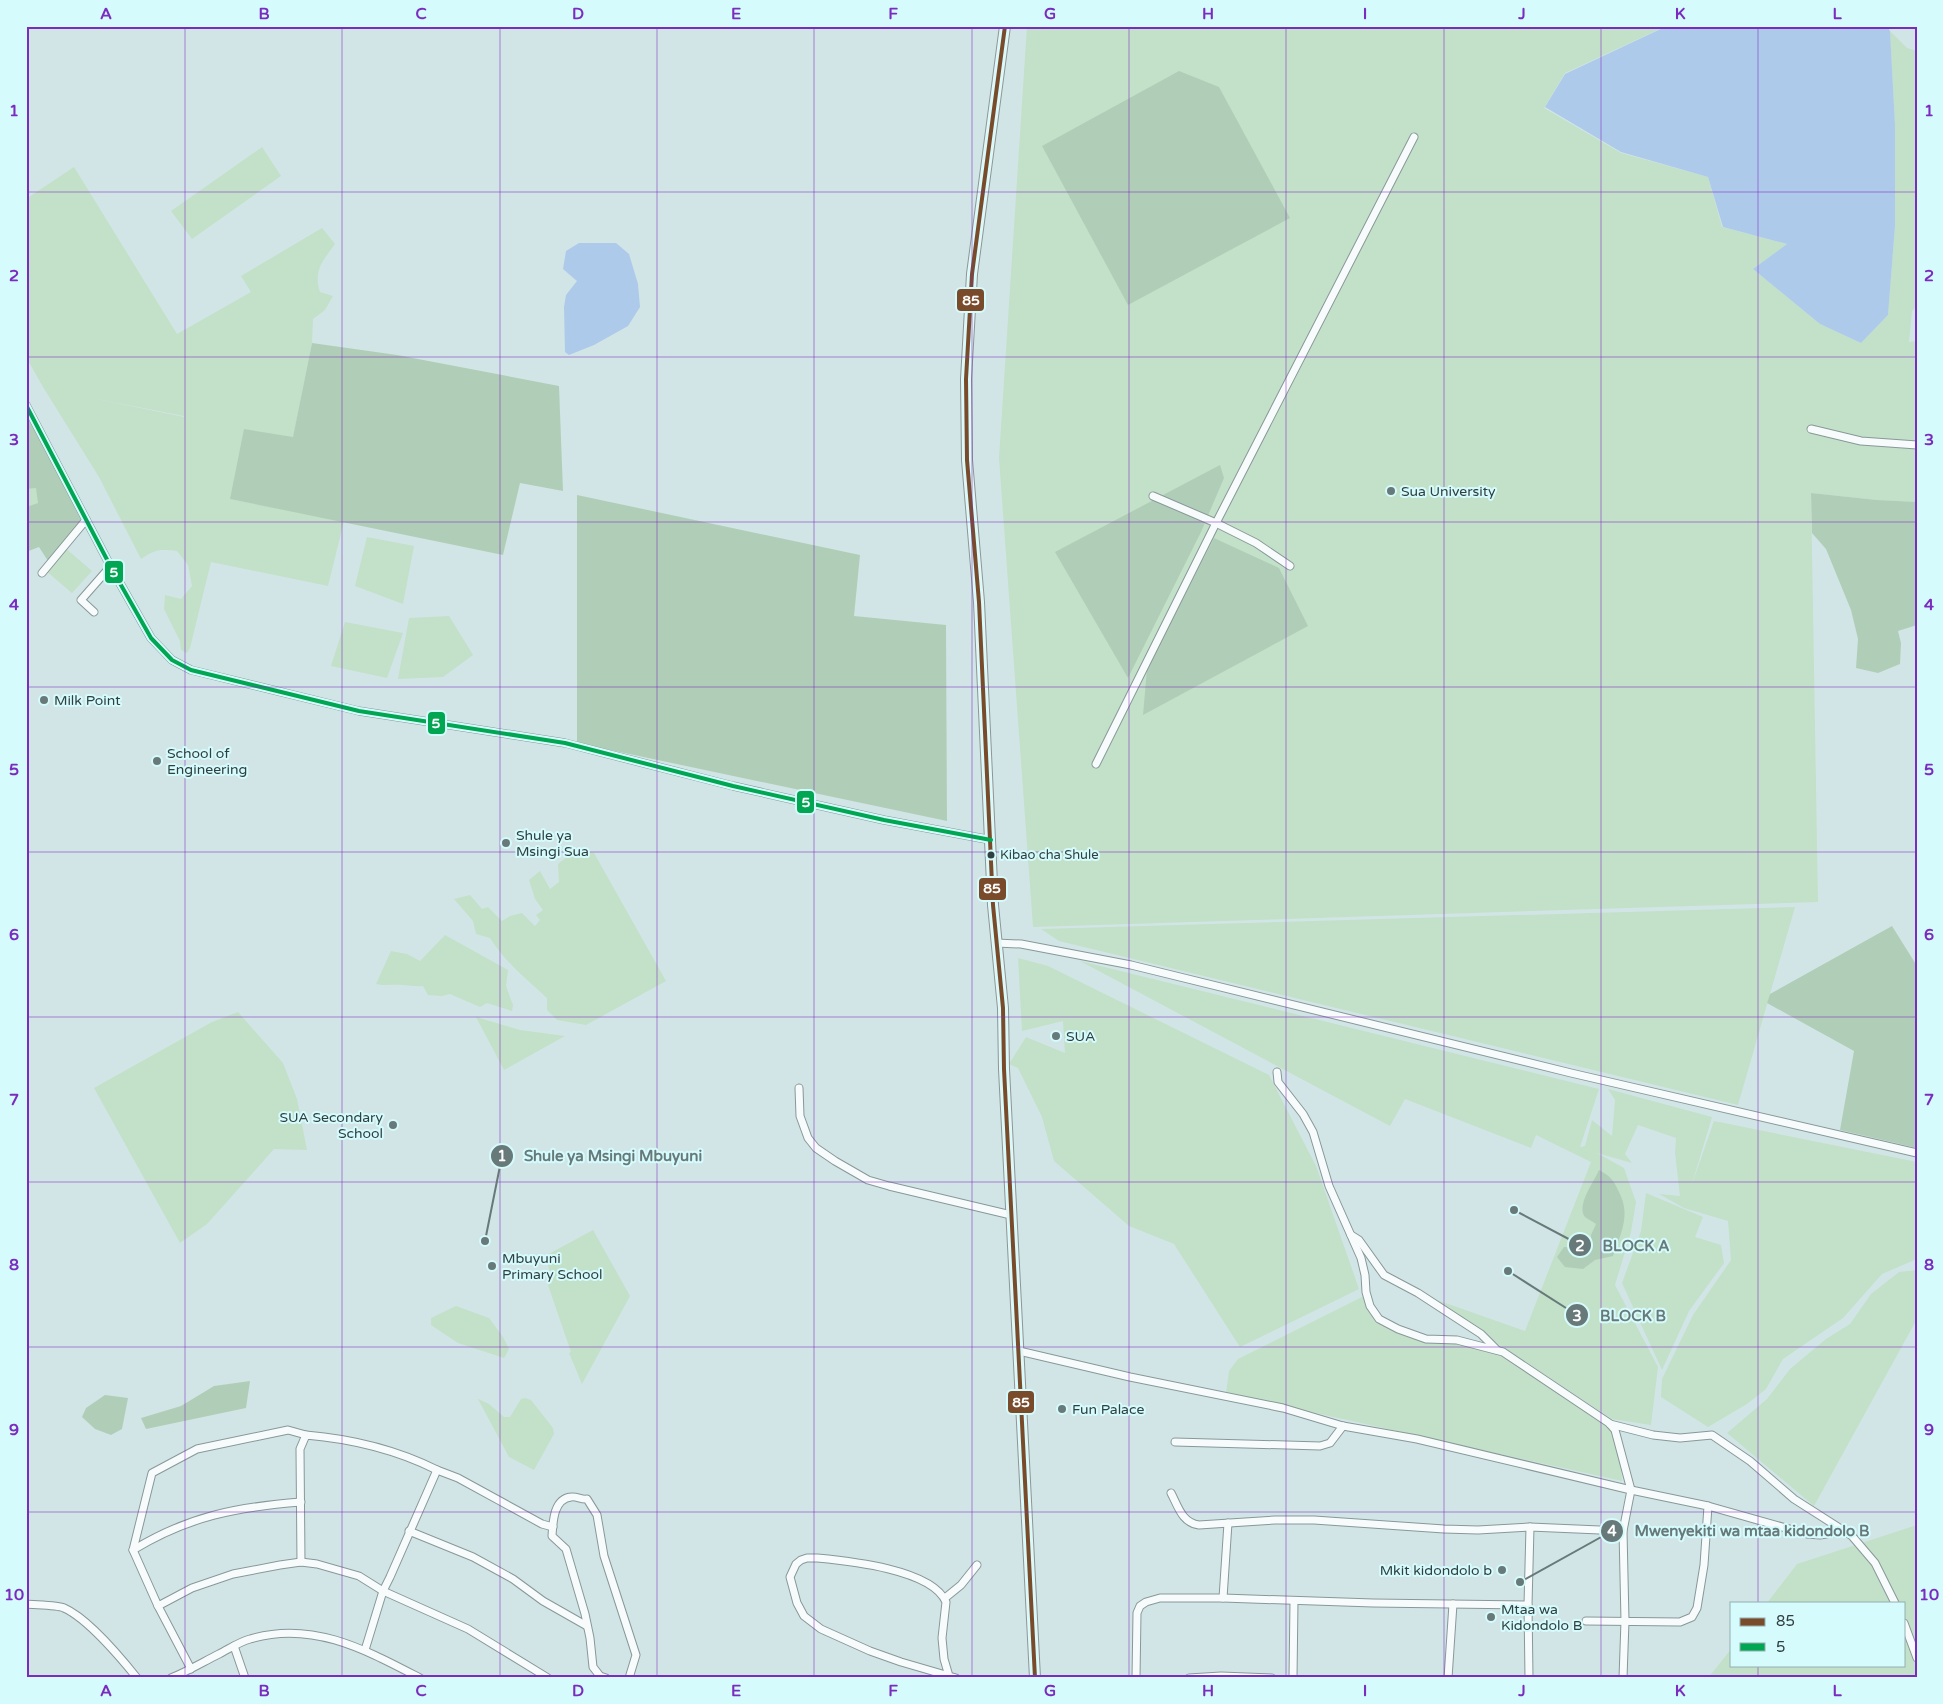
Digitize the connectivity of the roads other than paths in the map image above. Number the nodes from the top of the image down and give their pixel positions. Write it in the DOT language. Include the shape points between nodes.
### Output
graph roads {
  1 [pos="1005,26"];
  2 [pos="1414,137"];
  3 [pos="26,404"];
  4 [pos="1811,429"];
  5 [pos="1917,445"];
  6 [pos="1153,496"];
  7 [pos="86,520"];
  8 [pos="1216,523"];
  9 [pos="1290,566"];
  10 [pos="110,567"];
  11 [pos="42,573"];
  12 [pos="94,612"];
  13 [pos="1096,764"];
  14 [pos="991,840"];
  15 [pos="996,943"];
  16 [pos="1278,1072"];
  17 [pos="799,1088"];
  18 [pos="1917,1153"];
  19 [pos="1011,1215"];
  20 [pos="1351,1235"];
  21 [pos="1498,1350"];
  22 [pos="1019,1351"];
  23 [pos="1609,1423"];
  24 [pos="1343,1426"];
  25 [pos="306,1435"];
  26 [pos="1175,1442"];
  27 [pos="437,1470"];
  28 [pos="1631,1490"];
  29 [pos="1171,1493"];
  30 [pos="302,1502"];
  31 [pos="1708,1506"];
  32 [pos="1228,1523"];
  33 [pos="553,1527"];
  34 [pos="1530,1527"];
  35 [pos="1844,1531"];
  36 [pos="409,1532"];
  37 [pos="1623,1532"];
  38 [pos="133,1550"];
  39 [pos="301,1562"];
  40 [pos="977,1565"];
  41 [pos="383,1591"];
  42 [pos="945,1598"];
  43 [pos="1223,1598"];
  44 [pos="1294,1601"];
  45 [pos="1894,1602"];
  46 [pos="26,1604"];
  47 [pos="1453,1604"];
  48 [pos="1528,1605"];
  49 [pos="158,1606"];
  50 [pos="1586,1621"];
  51 [pos="1626,1621"];
  52 [pos="587,1626"];
  53 [pos="1906,1628"];
  54 [pos="234,1646"];
  55 [pos="365,1650"];
  56 [pos="1917,1658"];
  57 [pos="191,1669"];
  58 [pos="601,1677"];
  59 [pos="952,1677"];
  60 [pos="137,1678"];
  61 [pos="171,1678"];
  62 [pos="245,1678"];
  63 [pos="420,1678"];
  64 [pos="548,1678"];
  65 [pos="629,1678"];
  66 [pos="1035,1678"];
  67 [pos="1136,1678"];
  68 [pos="1189,1678"];
  69 [pos="1272,1678"];
  70 [pos="1293,1678"];
  71 [pos="1448,1678"];
  72 [pos="1529,1678"];
  73 [pos="1623,1678"];
  1 -- 14 [label="main road" via="972,274 966,379 967,460 979,602"];
  2 -- 8 [label="street"];
  3 -- 7 [label="street"];
  4 -- 5 [label="street" via="1861,441"];
  6 -- 8 [label="street"];
  7 -- 10 [label="street"];
  7 -- 11 [label="street"];
  8 -- 9 [label="street" via="1256,543"];
  8 -- 13 [label="street"];
  10 -- 12 [label="street" via="81,600"];
  10 -- 14 [label="street" via="151,638 172,660 191,670 360,711 565,743 732,786"];
  14 -- 15 [label="main road"];
  15 -- 18 [label="street" via="1021,944 1130,964 1572,1073"];
  15 -- 19 [label="main road" via="1003,1008"];
  16 -- 20 [label="street" via="1278,1082 1313,1132 1329,1186"];
  17 -- 19 [label="street" via="800,1116 808,1138 835,1161 868,1180"];
  19 -- 22 [label="main road"];
  20 -- 21 [label="street" via="1359,1240 1384,1274 1481,1334"];
  20 -- 21 [label="street" via="1361,1258 1370,1306 1379,1319 1426,1339 1457,1340"];
  21 -- 23 [label="street"];
  22 -- 24 [label="street" via="1282,1408"];
  22 -- 66 [label="main road"];
  23 -- 28 [label="street" via="1615,1430"];
  23 -- 35 [label="street" via="1680,1438 1712,1435 1750,1461 1794,1499"];
  24 -- 26 [label="street" via="1330,1443 1320,1446"];
  24 -- 28 [label="street" via="1418,1439"];
  25 -- 27 [label="street" via="379,1446"];
  25 -- 30 [label="street" via="300,1449"];
  25 -- 38 [label="street" via="288,1430 197,1449 152,1473"];
  27 -- 33 [label="street"];
  27 -- 36 [label="street"];
  28 -- 31 [label="street"];
  28 -- 37 [label="street"];
  29 -- 32 [label="street" via="1188,1522 1199,1525"];
  30 -- 38 [label="street" via="242,1508 211,1515"];
  30 -- 39 [label="street"];
  31 -- 35 [label="street" via="1807,1534"];
  31 -- 51 [label="street" via="1704,1565 1694,1614 1680,1622"];
  32 -- 34 [label="street" via="1314,1520 1478,1530"];
  32 -- 43 [label="street"];
  33 -- 52 [label="street" via="552,1536 566,1549"];
  33 -- 65 [label="street" via="556,1508 568,1498 587,1499 597,1515 606,1564 636,1655"];
  34 -- 37 [label="street"];
  34 -- 48 [label="street"];
  35 -- 45 [label="street" via="1875,1563"];
  36 -- 41 [label="street"];
  36 -- 52 [label="street" via="474,1558"];
  37 -- 51 [label="street"];
  38 -- 49 [label="street"];
  39 -- 41 [label="street" via="359,1576"];
  39 -- 49 [label="street" via="233,1574 192,1588"];
  40 -- 42 [label="street"];
  41 -- 55 [label="street"];
  41 -- 64 [label="street" via="468,1629"];
  42 -- 59 [label="street" via="942,1650 945,1666"];
  42 -- 59 [label="street" via="927,1583 907,1574 833,1560 801,1560 790,1577 800,1610 821,1629 870,1651"];
  43 -- 44 [label="street"];
  43 -- 67 [label="street" via="1160,1598 1140,1606 1137,1613"];
  44 -- 47 [label="street"];
  44 -- 70 [label="street"];
  46 -- 60 [label="street" via="63,1608 72,1614 102,1639"];
  47 -- 48 [label="street"];
  47 -- 71 [label="street"];
  48 -- 72 [label="street"];
  49 -- 57 [label="street"];
  50 -- 51 [label="street"];
  51 -- 73 [label="street"];
  52 -- 58 [label="street" via="593,1667"];
  53 -- 56 [label="street"];
  54 -- 55 [label="street" via="281,1633 306,1634"];
  54 -- 57 [label="street"];
  54 -- 62 [label="street"];
  55 -- 63 [label="street"];
  57 -- 61 [label="street"];
  68 -- 69 [label="street"];
}
